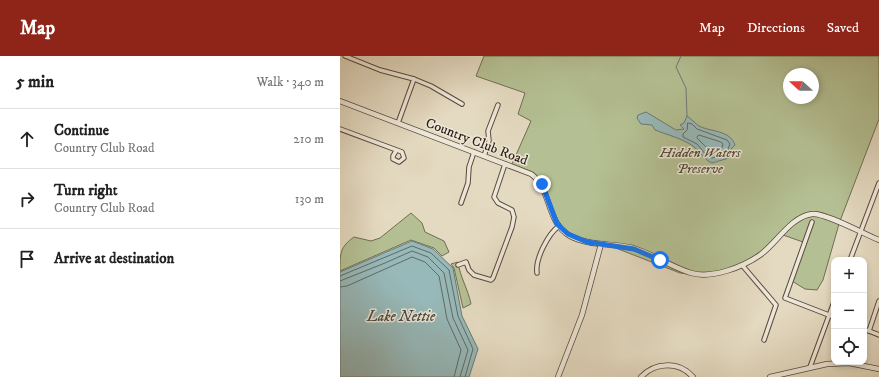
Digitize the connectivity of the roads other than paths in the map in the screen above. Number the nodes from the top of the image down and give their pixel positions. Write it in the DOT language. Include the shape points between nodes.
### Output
graph roads {
  1 [pos="345,56"];
  2 [pos="414,79"];
  3 [pos="340,101"];
  4 [pos="462,104"];
  5 [pos="498,105"];
  6 [pos="398,123"];
  7 [pos="340,129"];
  8 [pos="396,151"];
  9 [pos="474,152"];
  10 [pos="484,156"];
  11 [pos="505,164"];
  12 [pos="879,183"];
  13 [pos="461,203"];
  14 [pos="812,222"];
  15 [pos="559,226"];
  16 [pos="860,232"];
  17 [pos="879,240"];
  18 [pos="601,244"];
  19 [pos="851,257"];
  20 [pos="458,265"];
  21 [pos="742,265"];
  22 [pos="537,273"];
  23 [pos="879,301"];
  24 [pos="831,310"];
  25 [pos="829,315"];
  26 [pos="868,331"];
  27 [pos="879,335"];
  28 [pos="764,340"];
  29 [pos="810,367"];
  30 [pos="879,369"];
  31 [pos="558,377"];
  32 [pos="641,377"];
  33 [pos="693,377"];
  34 [pos="770,377"];
  1 -- 2 [label="street" via="380,70"];
  2 -- 4 [label="street"];
  2 -- 6 [label="street"];
  3 -- 6 [label="street, Country Club Road"];
  5 -- 10 [label="street" via="488,131 490,141"];
  6 -- 9 [label="street, Country Club Road"];
  7 -- 8 [label="street"];
  9 -- 10 [label="street, Country Club Road"];
  9 -- 13 [label="street" via="469,167 468,184"];
  10 -- 11 [label="street, Country Club Road"];
  11 -- 15 [label="street, Country Club Road" via="537,178 542,184"];
  11 -- 20 [label="street" via="494,197 498,203 512,210 514,220 493,278 474,275 467,262"];
  12 -- 16 [label="street"];
  14 -- 25 [label="street" via="785,298"];
  15 -- 18 [label="street" via="571,236"];
  15 -- 22 [label="street" via="548,237 537,264"];
  16 -- 17 [label="street"];
  16 -- 19 [label="street"];
  16 -- 21 [label="street" via="825,215 808,215 790,226 762,254"];
  18 -- 21 [label="street" via="634,249 691,273 711,273"];
  18 -- 31 [label="street" via="582,315"];
  21 -- 28 [label="street" via="776,305"];
  23 -- 26 [label="street"];
  24 -- 25 [label="street"];
  25 -- 29 [label="street"];
  26 -- 27 [label="street"];
  29 -- 30 [label="street" via="838,363"];
  29 -- 34 [label="street"];
  32 -- 33 [label="street" via="650,370 668,365 683,369"];
}
